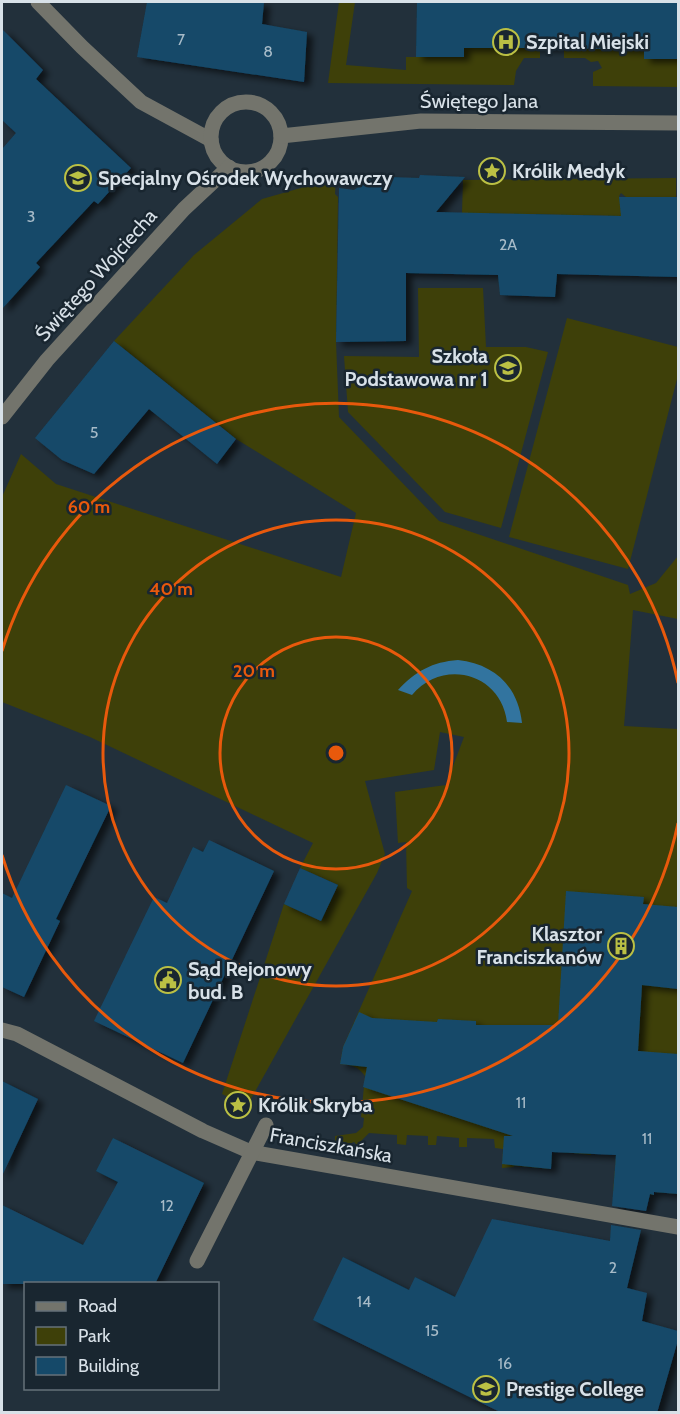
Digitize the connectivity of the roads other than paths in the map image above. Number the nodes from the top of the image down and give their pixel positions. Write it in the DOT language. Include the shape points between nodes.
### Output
graph roads {
  1 [pos="39,2"];
  2 [pos="678,123"];
  3 [pos="281,136"];
  4 [pos="212,140"];
  5 [pos="229,167"];
  6 [pos="2,417"];
  7 [pos="2,1030"];
  8 [pos="266,1125"];
  9 [pos="251,1152"];
  10 [pos="678,1227"];
  11 [pos="197,1261"];
  1 -- 4 [label="street" via="141,102"];
  2 -- 3 [label="street, Świętego Jana" via="421,121"];
  3 -- 4 [label="street" via="268,110 247,102 225,109 212,129"];
  3 -- 5 [label="street" via="277,154 262,168 251,172"];
  4 -- 5 [label="street" via="214,151"];
  5 -- 6 [label="street, Świętego Wojciecha" via="176,218 47,360"];
  7 -- 9 [label="street, Franciszkańska" via="17,1034"];
  8 -- 9 [label="street"];
  9 -- 10 [label="street, Franciszkańska"];
  9 -- 11 [label="street"];
}
